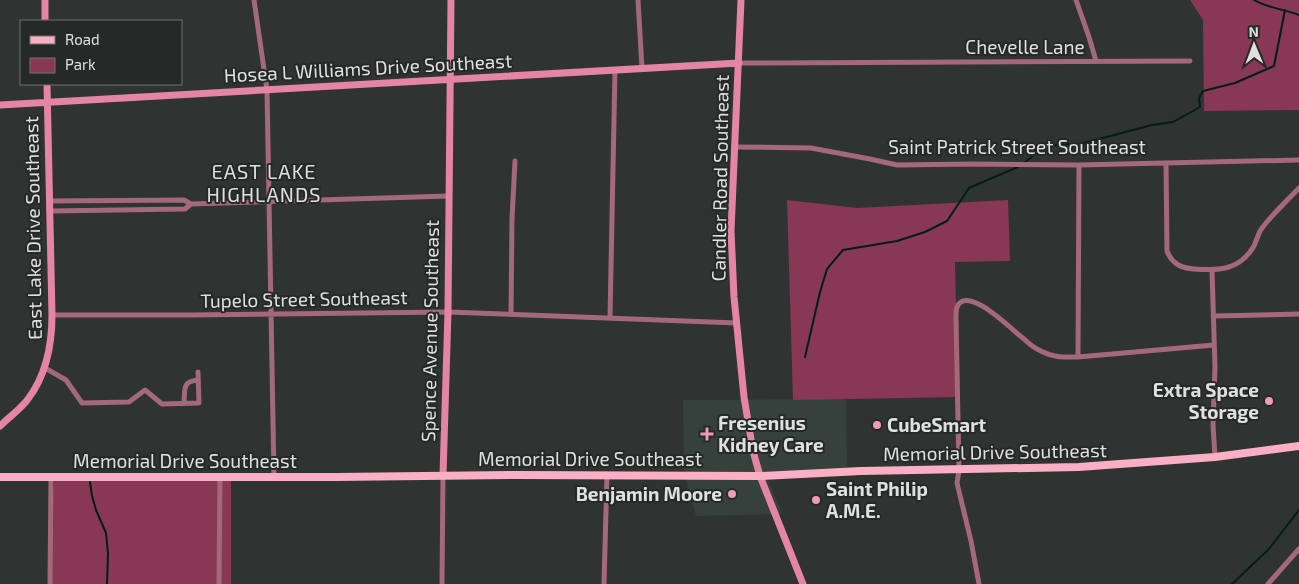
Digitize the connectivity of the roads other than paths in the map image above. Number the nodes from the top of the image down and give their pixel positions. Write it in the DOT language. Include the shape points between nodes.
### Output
graph roads {
  1 [pos="45,0"];
  2 [pos="254,0"];
  3 [pos="450,0"];
  4 [pos="638,0"];
  5 [pos="741,0"];
  6 [pos="1076,0"];
  7 [pos="46,20"];
  8 [pos="1096,61"];
  9 [pos="1190,61"];
  10 [pos="739,63"];
  11 [pos="642,68"];
  12 [pos="615,70"];
  13 [pos="449,80"];
  14 [pos="47,85"];
  15 [pos="267,90"];
  16 [pos="48,103"];
  17 [pos="0,106"];
  18 [pos="736,147"];
  19 [pos="1299,160"];
  20 [pos="515,161"];
  21 [pos="1166,163"];
  22 [pos="1079,165"];
  23 [pos="1299,188"];
  24 [pos="449,196"];
  25 [pos="49,201"];
  26 [pos="268,201"];
  27 [pos="191,204"];
  28 [pos="50,211"];
  29 [pos="1212,270"];
  30 [pos="448,312"];
  31 [pos="52,314"];
  32 [pos="511,314"];
  33 [pos="1299,314"];
  34 [pos="270,315"];
  35 [pos="1213,316"];
  36 [pos="610,317"];
  37 [pos="737,323"];
  38 [pos="1214,345"];
  39 [pos="1078,357"];
  40 [pos="45,368"];
  41 [pos="198,372"];
  42 [pos="198,380"];
  43 [pos="184,403"];
  44 [pos="0,426"];
  45 [pos="1299,446"];
  46 [pos="1215,457"];
  47 [pos="959,470"];
  48 [pos="607,474"];
  49 [pos="443,475"];
  50 [pos="274,476"];
  51 [pos="760,476"];
  52 [pos="0,477"];
  53 [pos="220,477"];
  54 [pos="50,478"];
  55 [pos="1299,549"];
  56 [pos="50,584"];
  57 [pos="219,584"];
  58 [pos="442,584"];
  59 [pos="604,584"];
  60 [pos="802,584"];
  61 [pos="979,584"];
  62 [pos="1268,584"];
  1 -- 7 [label="street"];
  2 -- 15 [label="street"];
  3 -- 13 [label="street, Spence Avenue Southeast"];
  4 -- 11 [label="street"];
  5 -- 10 [label="street, Candler Road Southeast"];
  6 -- 8 [label="street"];
  8 -- 9 [label="street, Chevelle Lane"];
  8 -- 10 [label="street, Chevelle Lane"];
  10 -- 11 [label="street, Hosea L Williams Drive Southeast"];
  10 -- 18 [label="street, Candler Road Southeast"];
  11 -- 12 [label="street, Hosea L Williams Drive Southeast"];
  12 -- 13 [label="street, Hosea L Williams Drive Southeast"];
  12 -- 36 [label="street"];
  13 -- 15 [label="street, Hosea L Williams Drive Southeast"];
  13 -- 24 [label="street, Spence Avenue Southeast"];
  14 -- 16 [label="street, East Lake Drive Southeast"];
  15 -- 16 [label="street, Hosea L Williams Drive Southeast"];
  15 -- 26 [label="street"];
  16 -- 17 [label="street, Hosea L Williams Drive Southeast"];
  16 -- 25 [label="street, East Lake Drive Southeast"];
  18 -- 22 [label="street, Saint Patrick Street Southeast" via="810,148 897,165"];
  18 -- 37 [label="street, Candler Road Southeast" via="731,231"];
  19 -- 21 [label="street, Saint Patrick Street Southeast"];
  20 -- 32 [label="street"];
  21 -- 22 [label="street, Saint Patrick Street Southeast"];
  21 -- 29 [label="street" via="1167,251 1170,258 1181,267"];
  22 -- 39 [label="street"];
  23 -- 29 [label="street" via="1260,231 1243,260 1230,267"];
  24 -- 26 [label="street"];
  24 -- 30 [label="street, Spence Avenue Southeast"];
  25 -- 27 [label="street" via="184,200"];
  25 -- 28 [label="street, East Lake Drive Southeast"];
  26 -- 27 [label="street"];
  26 -- 34 [label="street"];
  27 -- 28 [label="street" via="185,209"];
  28 -- 31 [label="street, East Lake Drive Southeast"];
  29 -- 35 [label="street"];
  30 -- 32 [label="street, Tupelo Street Southeast"];
  30 -- 34 [label="street, Tupelo Street Southeast"];
  30 -- 49 [label="street, Spence Avenue Southeast"];
  31 -- 34 [label="street, Tupelo Street Southeast"];
  31 -- 40 [label="street, East Lake Drive Southeast" via="50,349"];
  32 -- 36 [label="street, Tupelo Street Southeast"];
  33 -- 35 [label="street"];
  34 -- 50 [label="street"];
  35 -- 38 [label="street"];
  36 -- 37 [label="street, Tupelo Street Southeast"];
  37 -- 51 [label="street, Candler Road Southeast" via="744,398"];
  38 -- 39 [label="street"];
  38 -- 46 [label="street"];
  39 -- 47 [label="street" via="1059,358 1042,352 987,308 975,301 964,300 957,307 956,318"];
  40 -- 43 [label="street" via="66,380 82,403 129,402 146,390 162,404"];
  40 -- 44 [label="street, East Lake Drive Southeast" via="27,400"];
  41 -- 42 [label="street"];
  42 -- 43 [label="street" via="187,383"];
  42 -- 43 [label="street" via="199,403"];
  45 -- 46 [label="main road, Memorial Drive Southeast"];
  46 -- 47 [label="main road, Memorial Drive Southeast" via="1079,467"];
  47 -- 51 [label="main road, Memorial Drive Southeast"];
  47 -- 61 [label="street" via="958,483"];
  48 -- 49 [label="main road, Memorial Drive Southeast"];
  48 -- 51 [label="main road, Memorial Drive Southeast"];
  48 -- 59 [label="street"];
  49 -- 50 [label="main road, Memorial Drive Southeast"];
  49 -- 58 [label="street, Spence Avenue Southeast"];
  50 -- 53 [label="main road, Memorial Drive Southeast"];
  51 -- 60 [label="street, Candler Road Southeast"];
  52 -- 54 [label="main road, Memorial Drive Southeast"];
  53 -- 54 [label="main road, Memorial Drive Southeast"];
  53 -- 57 [label="street"];
  54 -- 56 [label="street"];
  55 -- 62 [label="street"];
}
